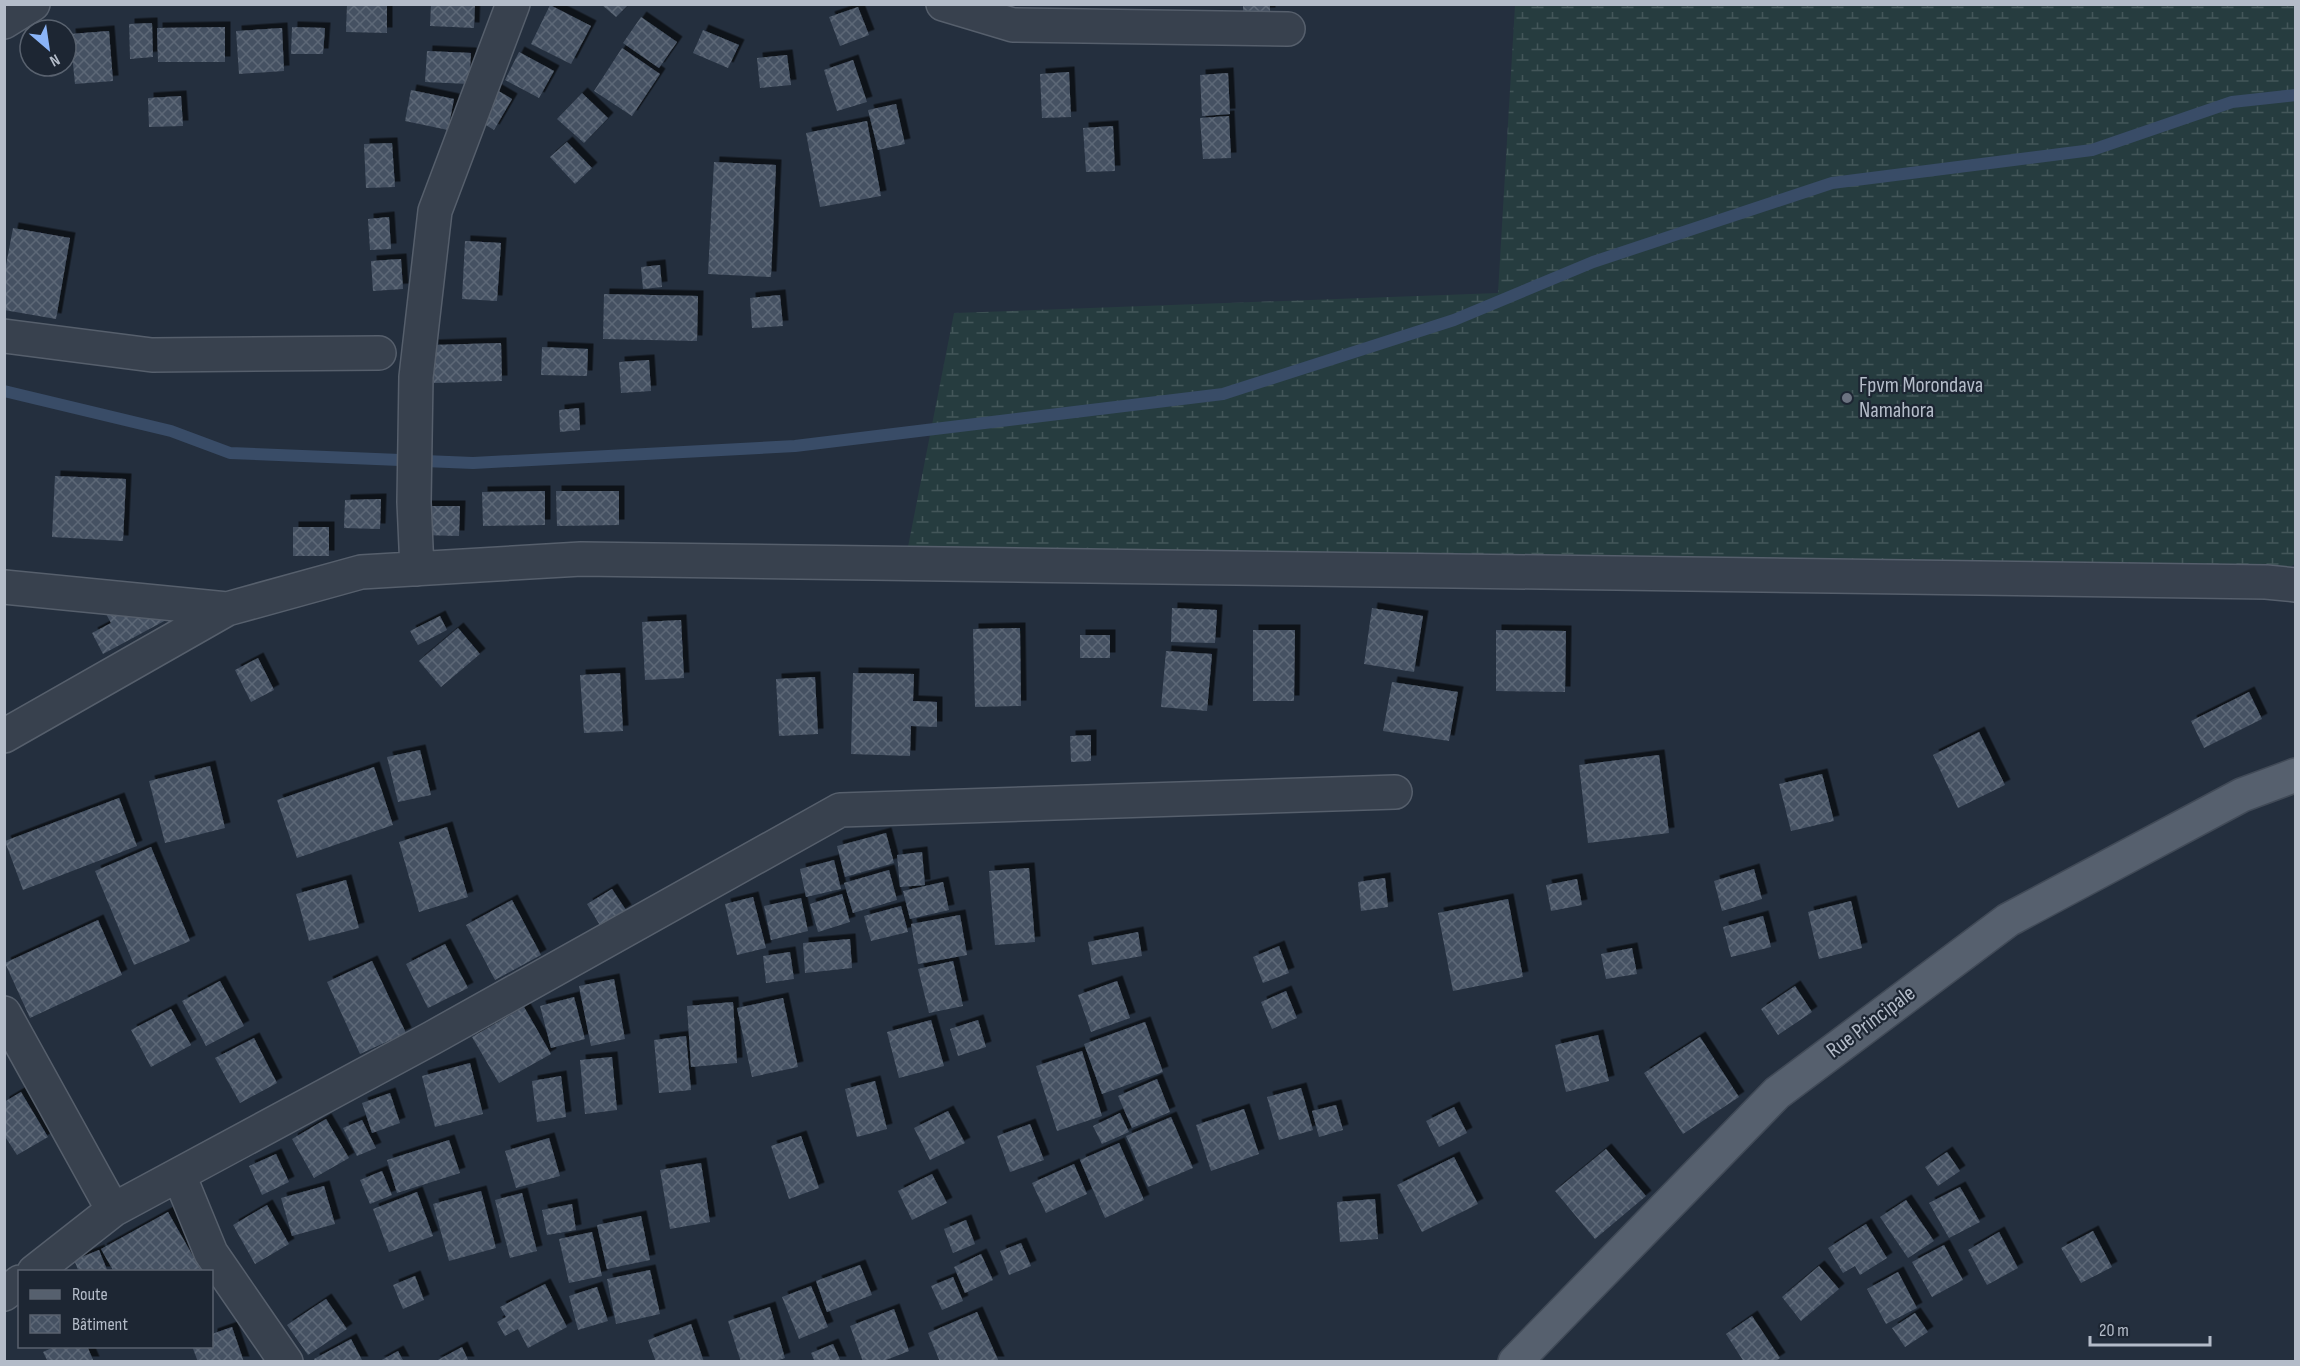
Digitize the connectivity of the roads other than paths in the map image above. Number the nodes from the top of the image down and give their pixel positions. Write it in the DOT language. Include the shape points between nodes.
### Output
graph roads {
  1 [pos="33,4"];
  2 [pos="513,4"];
  3 [pos="943,4"];
  4 [pos="4,22"];
  5 [pos="1288,29"];
  6 [pos="4,336"];
  7 [pos="379,353"];
  8 [pos="417,569"];
  9 [pos="2295,585"];
  10 [pos="4,586"];
  11 [pos="227,609"];
  12 [pos="4,735"];
  13 [pos="2295,775"];
  14 [pos="1395,792"];
  15 [pos="4,1013"];
  16 [pos="179,1175"];
  17 [pos="113,1210"];
  18 [pos="37,1270"];
  19 [pos="18,1284"];
  20 [pos="4,1294"];
  21 [pos="286,1362"];
  22 [pos="1515,1362"];
  1 -- 4 [label="street"];
  2 -- 8 [label="street" via="435,211 416,377"];
  3 -- 5 [label="street" via="1013,25"];
  6 -- 7 [label="street" via="152,355"];
  8 -- 9 [label="street" via="581,559"];
  8 -- 11 [label="street" via="362,572"];
  10 -- 11 [label="street"];
  11 -- 12 [label="street"];
  13 -- 22 [label="main road, Rue Principale" via="2242,795 2008,920 1980,940 1777,1093"];
  14 -- 16 [label="street" via="840,810"];
  15 -- 17 [label="street"];
  16 -- 17 [label="street"];
  16 -- 21 [label="street" via="211,1253"];
  17 -- 18 [label="street"];
  19 -- 20 [label="street"];
}
